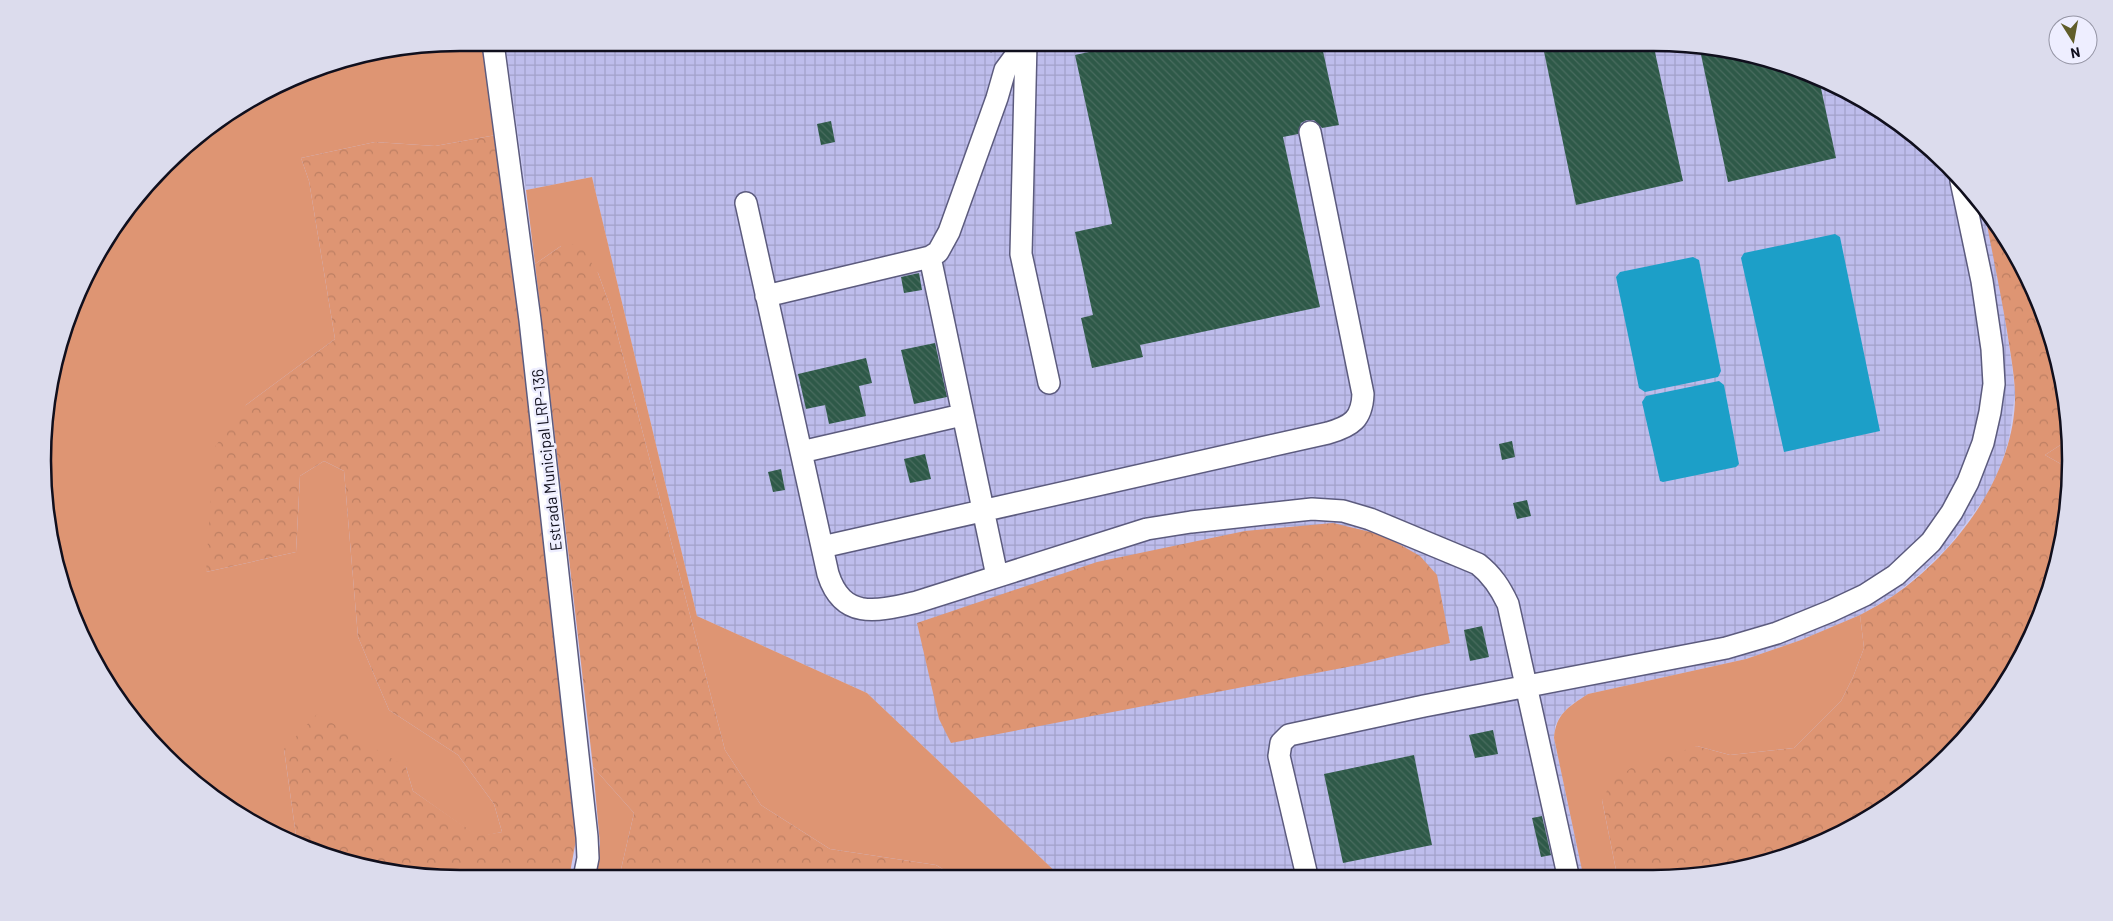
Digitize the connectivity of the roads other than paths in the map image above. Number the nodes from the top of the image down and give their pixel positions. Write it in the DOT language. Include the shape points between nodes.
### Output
graph roads {
  1 [pos="494,51"];
  2 [pos="1018,51"];
  3 [pos="1025,51"];
  4 [pos="1310,132"];
  5 [pos="1964,196"];
  6 [pos="746,204"];
  7 [pos="930,257"];
  8 [pos="766,296"];
  9 [pos="1049,383"];
  10 [pos="962,415"];
  11 [pos="801,452"];
  12 [pos="983,511"];
  13 [pos="822,547"];
  14 [pos="997,576"];
  15 [pos="1525,686"];
  16 [pos="586,870"];
  17 [pos="1306,870"];
  18 [pos="1567,870"];
  1 -- 16 [label="street, Estrada Municipal LRP-136" via="530,320 588,837"];
  2 -- 7 [label="street" via="1004,70 949,232 938,252"];
  3 -- 9 [label="street" via="1021,254"];
  4 -- 12 [label="street" via="1363,394 1363,407 1358,417 1328,433"];
  5 -- 15 [label="street" via="1982,281 1994,384 1984,443 1952,512 1931,542 1896,575 1865,595 1777,633 1726,648"];
  6 -- 8 [label="street"];
  7 -- 8 [label="street"];
  7 -- 10 [label="street"];
  8 -- 11 [label="street"];
  10 -- 11 [label="street"];
  10 -- 12 [label="street"];
  11 -- 13 [label="street"];
  12 -- 13 [label="street"];
  12 -- 14 [label="street"];
  13 -- 14 [label="street" via="834,592 853,607 901,606"];
  14 -- 15 [label="street" via="1164,526 1312,509 1343,511 1388,525 1478,564 1488,572 1501,588 1508,604"];
  15 -- 17 [label="street" via="1289,736 1281,743 1279,756"];
  15 -- 18 [label="street"];
}
